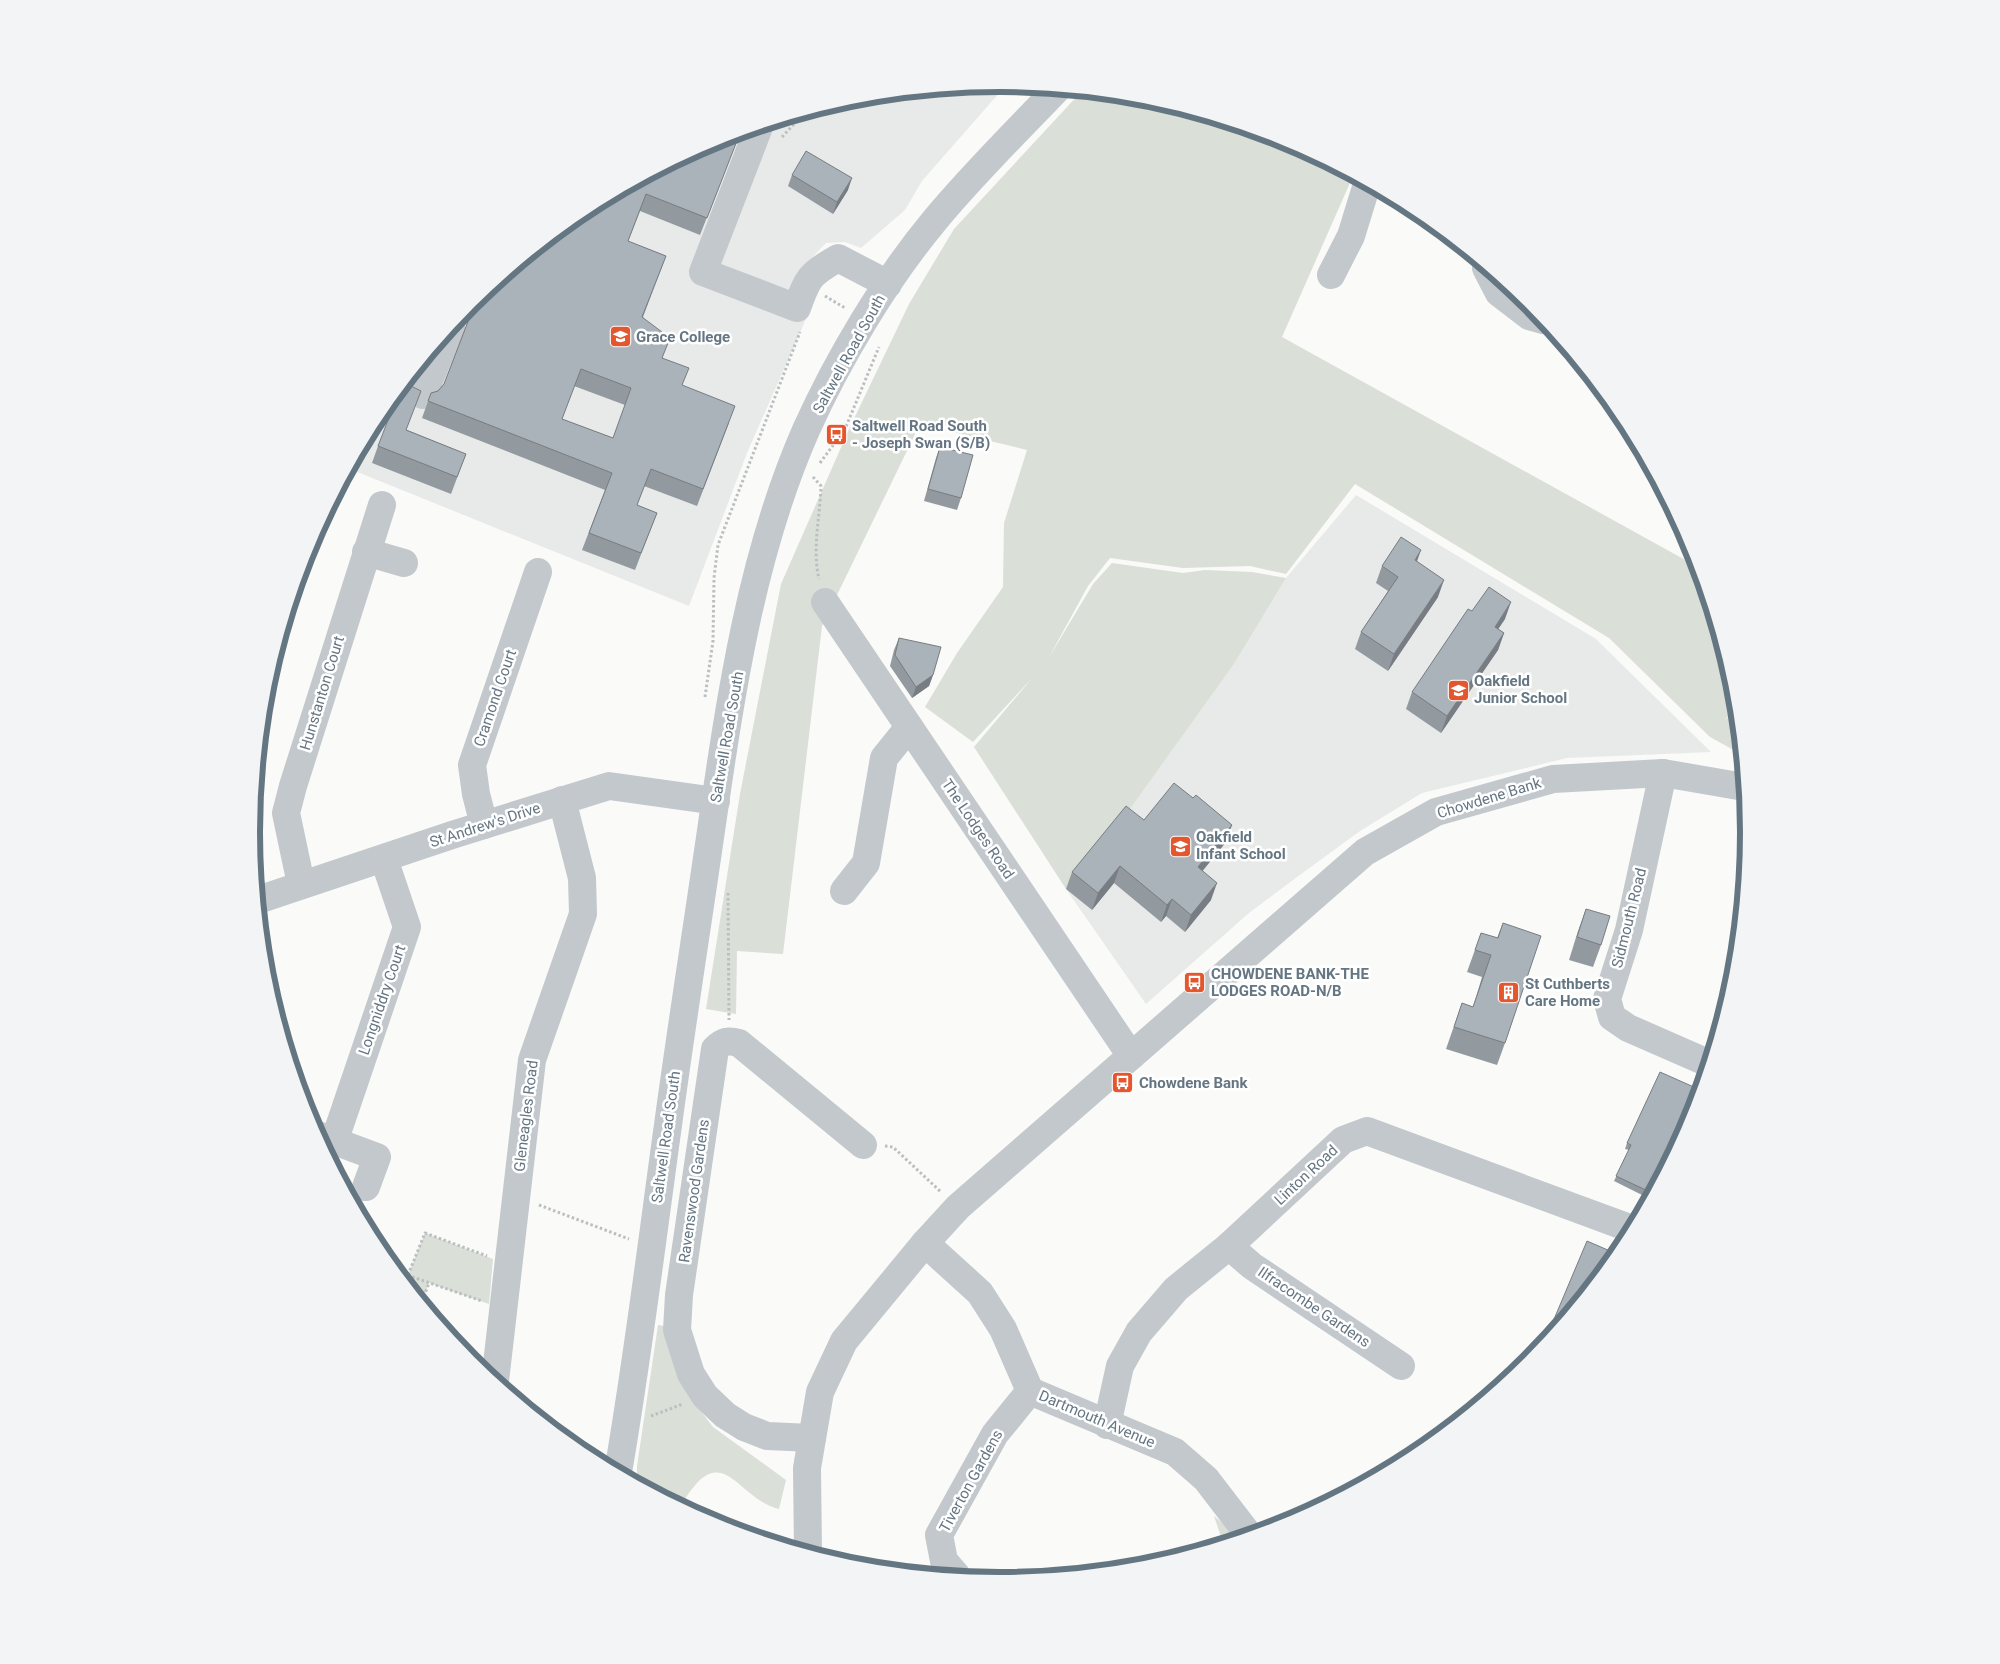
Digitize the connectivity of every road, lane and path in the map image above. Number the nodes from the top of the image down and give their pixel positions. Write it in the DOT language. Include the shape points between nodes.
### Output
graph roads {
  1 [pos="1052,94"];
  2 [pos="756,134"];
  3 [pos="1365,189"];
  4 [pos="1331,275"];
  5 [pos="1492,280"];
  6 [pos="888,284"];
  7 [pos="1530,316"];
  8 [pos="801,330"];
  9 [pos="446,342"];
  10 [pos="879,346"];
  11 [pos="423,396"];
  12 [pos="801,472"];
  13 [pos="382,505"];
  14 [pos="366,552"];
  15 [pos="404,563"];
  16 [pos="538,572"];
  17 [pos="825,602"];
  18 [pos="704,706"];
  19 [pos="909,726"];
  20 [pos="1663,773"];
  21 [pos="1738,786"];
  22 [pos="562,800"];
  23 [pos="716,801"];
  24 [pos="484,826"];
  25 [pos="384,859"];
  26 [pos="301,884"];
  27 [pos="728,891"];
  28 [pos="844,891"];
  29 [pos="264,898"];
  30 [pos="729,1040"];
  31 [pos="1131,1056"];
  32 [pos="1703,1061"];
  33 [pos="327,1136"];
  34 [pos="328,1139"];
  35 [pos="863,1145"];
  36 [pos="366,1187"];
  37 [pos="516,1197"];
  38 [pos="958,1207"];
  39 [pos="1625,1226"];
  40 [pos="925,1243"];
  41 [pos="1229,1246"];
  42 [pos="651,1248"];
  43 [pos="508,1265"];
  44 [pos="408,1275"];
  45 [pos="429,1283"];
  46 [pos="424,1296"];
  47 [pos="503,1308"];
  48 [pos="1401,1366"];
  49 [pos="496,1373"];
  50 [pos="1030,1390"];
  51 [pos="705,1396"];
  52 [pos="626,1425"];
  53 [pos="1107,1425"];
  54 [pos="812,1438"];
  55 [pos="619,1465"];
  56 [pos="1245,1529"];
  57 [pos="808,1546"];
  58 [pos="951,1570"];
  1 -- 6 [label="street, Saltwell Road South" via="935,220"];
  2 -- 6 [label="street" via="703,272 797,308 813,273 838,258"];
  3 -- 4 [label="street" via="1351,236"];
  5 -- 7 [label="street" via="1499,294"];
  6 -- 12 [label="street, Saltwell Road South" via="808,427"];
  8 -- 18 [label="path" via="718,545 713,642"];
  9 -- 11 [label="street"];
  10 -- 12 [label="path" via="845,429"];
  12 -- 17 [label="path" via="821,486 815,544 816,567"];
  12 -- 23 [label="street, Saltwell Road South" via="769,532 754,588"];
  13 -- 14 [label="street, Hunstanton Court"];
  14 -- 15 [label="street"];
  14 -- 26 [label="street, Hunstanton Court" via="286,813"];
  16 -- 24 [label="street, Cramond Court" via="472,765"];
  17 -- 19 [label="street, The Lodges Road"];
  19 -- 28 [label="street" via="884,758 866,863"];
  19 -- 31 [label="street, The Lodges Road"];
  20 -- 21 [label="street, Chowdene Bank"];
  20 -- 31 [label="street, Chowdene Bank" via="1552,779 1436,812 1365,852"];
  20 -- 32 [label="street, Sidmouth Road" via="1629,930 1608,999 1612,1017 1628,1028"];
  22 -- 23 [label="street, St Andrew's Drive" via="609,786"];
  22 -- 24 [label="street, St Andrew's Drive"];
  22 -- 37 [label="street, Gleneagles Road" via="582,878 583,914 532,1060"];
  23 -- 42 [label="street, Saltwell Road South"];
  24 -- 25 [label="street, St Andrew's Drive"];
  25 -- 26 [label="street, St Andrew's Drive"];
  25 -- 33 [label="street, Longniddry Court" via="406,927"];
  26 -- 29 [label="street, St Andrew's Drive"];
  27 -- 30 [label="path"];
  30 -- 35 [label="street" via="739,1043"];
  30 -- 51 [label="street, Ravenswood Gardens" via="721,1042 715,1049 677,1330 691,1374"];
  31 -- 38 [label="street, Chowdene Bank"];
  34 -- 36 [label="street, Longniddry Court" via="377,1157"];
  35 -- 38 [label="path" via="893,1147"];
  37 -- 42 [label="path"];
  37 -- 43 [label="street, Gleneagles Road"];
  38 -- 40 [label="street, Chowdene Bank"];
  39 -- 41 [label="street, Linton Road" via="1367,1131 1343,1140"];
  40 -- 50 [label="street, Dartmouth Avenue" via="980,1293 1003,1329"];
  40 -- 54 [label="street, Chowdene Bank" via="844,1340 820,1392"];
  41 -- 48 [label="street, Ilfracombe Gardens" via="1252,1266"];
  41 -- 53 [label="street, Linton Road" via="1176,1289 1139,1332 1120,1366"];
  42 -- 52 [label="street, Saltwell Road South"];
  43 -- 44 [label="path" via="425,1233"];
  43 -- 47 [label="street, Gleneagles Road"];
  44 -- 45 [label="path"];
  45 -- 46 [label="path"];
  45 -- 47 [label="path"];
  47 -- 49 [label="street, Gleneagles Road"];
  50 -- 53 [label="street, Dartmouth Avenue"];
  50 -- 58 [label="street, Tiverton Gardens" via="996,1434 939,1536 944,1561"];
  51 -- 52 [label="path"];
  51 -- 54 [label="street, Ravenswood Gardens" via="744,1427 767,1436"];
  52 -- 55 [label="street, Saltwell Road South"];
  53 -- 56 [label="street, Dartmouth Avenue" via="1175,1452 1206,1479"];
  54 -- 57 [label="street, Chowdene Bank" via="807,1468"];
}
